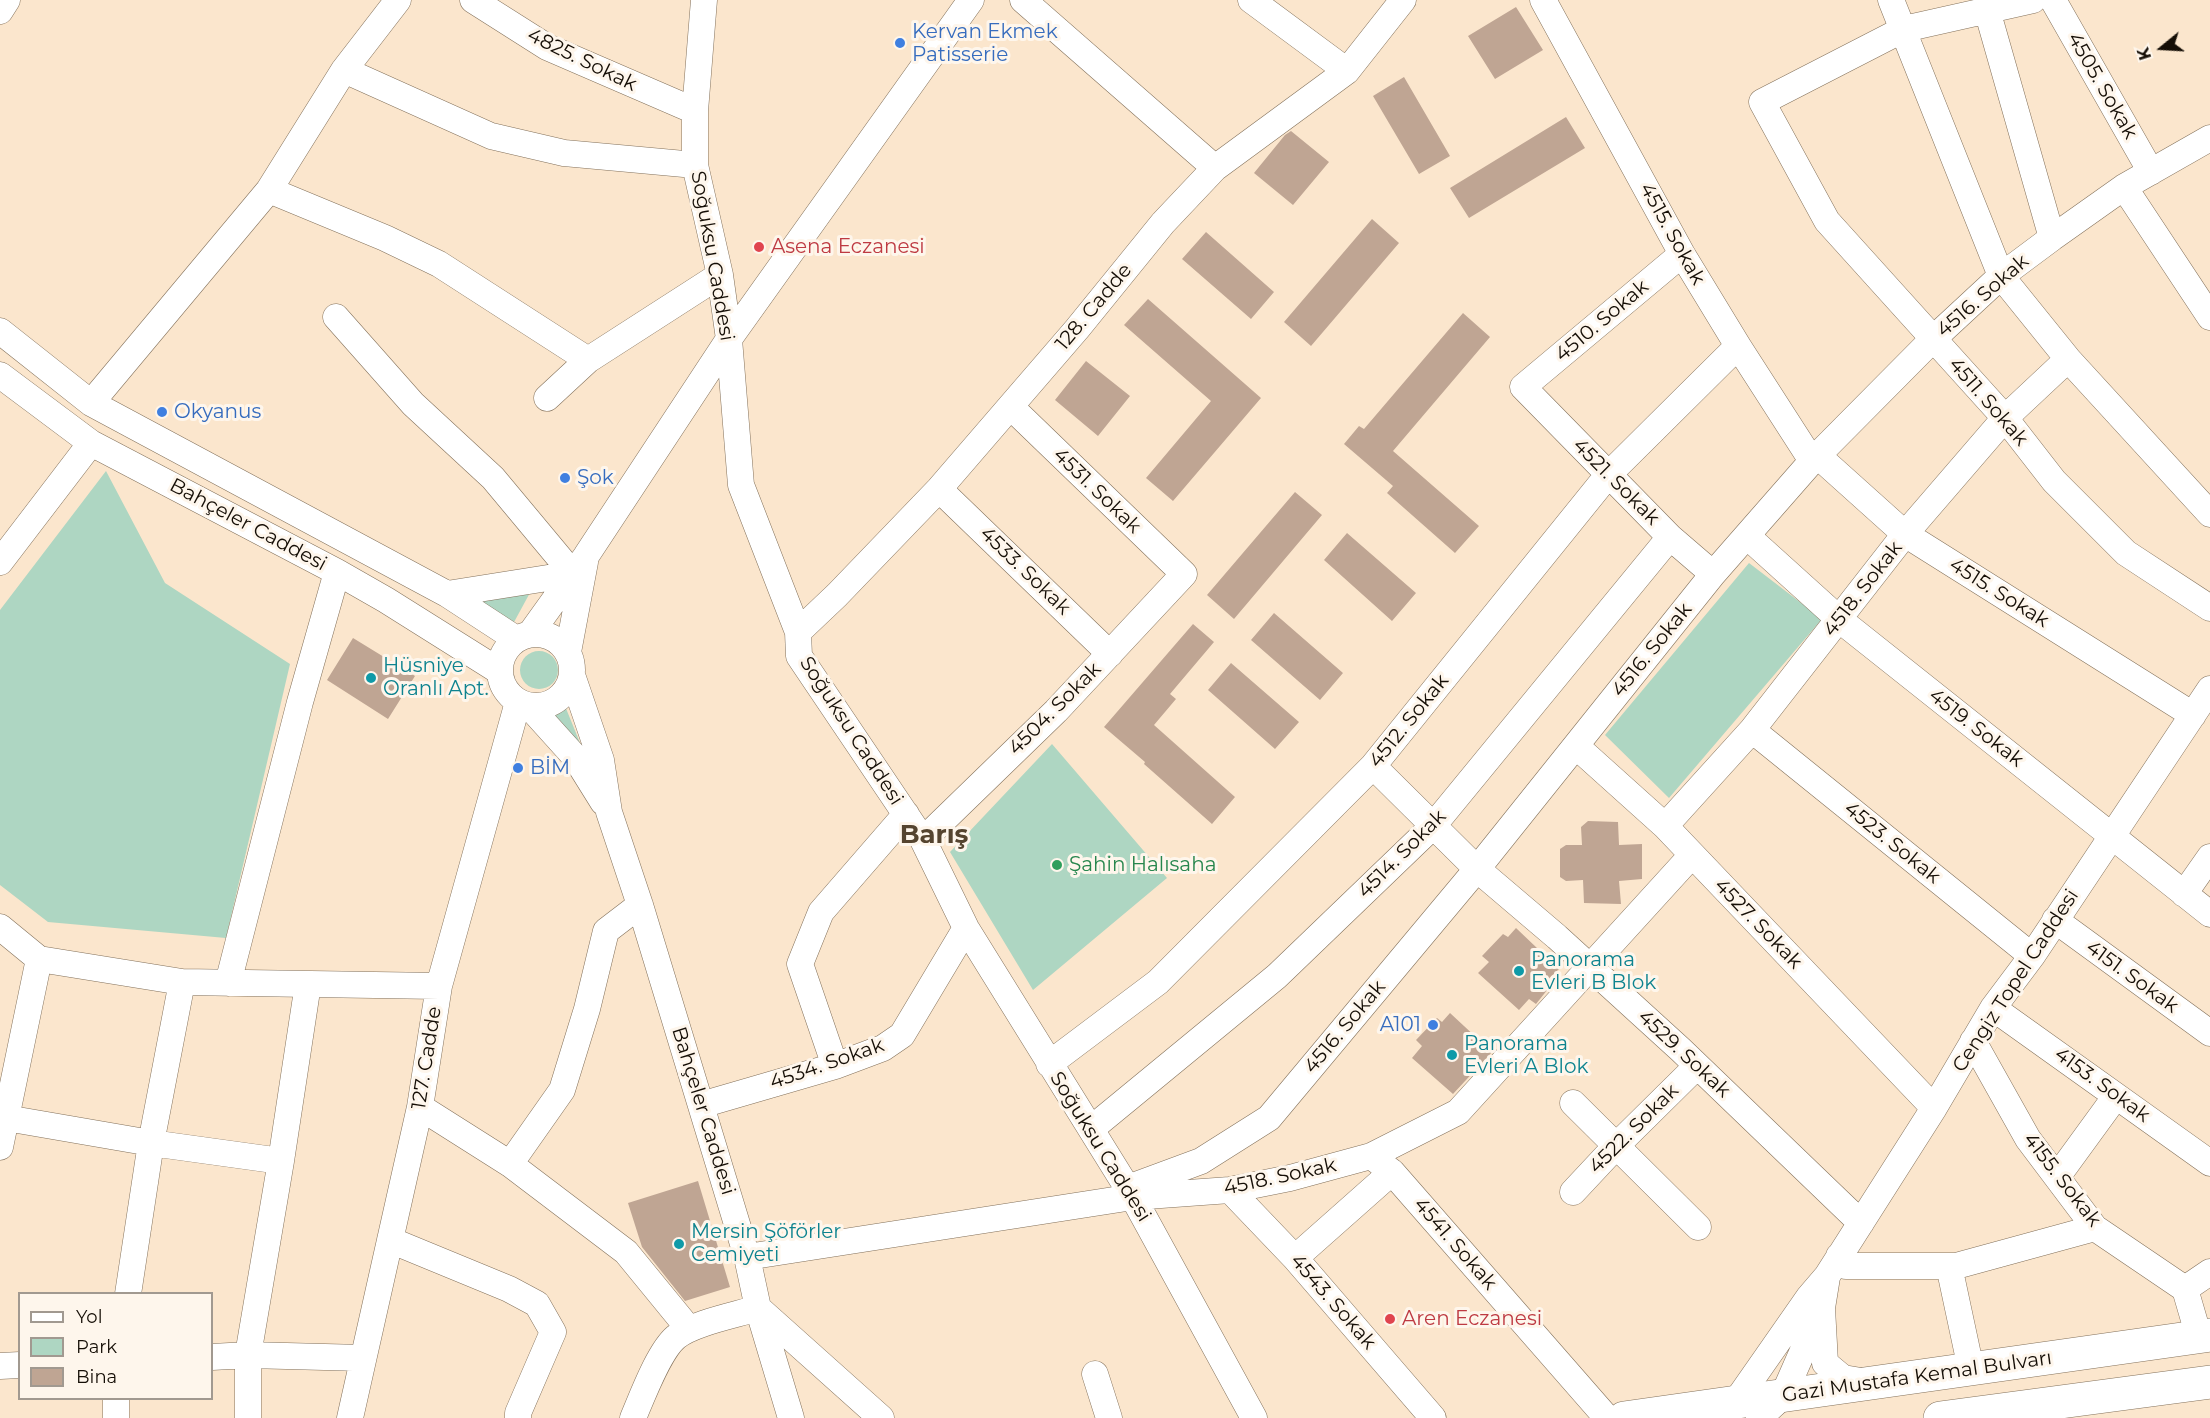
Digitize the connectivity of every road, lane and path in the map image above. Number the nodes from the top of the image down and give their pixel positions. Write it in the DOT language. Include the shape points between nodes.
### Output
graph roads {
  1 [pos="7,0"];
  2 [pos="398,0"];
  3 [pos="473,0"];
  4 [pos="704,0"];
  5 [pos="971,0"];
  6 [pos="1023,0"];
  7 [pos="1251,0"];
  8 [pos="1403,0"];
  9 [pos="1543,0"];
  10 [pos="1891,0"];
  11 [pos="2033,0"];
  12 [pos="2053,0"];
  13 [pos="1987,10"];
  14 [pos="0,11"];
  15 [pos="1904,29"];
  16 [pos="344,70"];
  17 [pos="1347,71"];
  18 [pos="695,111"];
  19 [pos="2210,138"];
  20 [pos="695,165"];
  21 [pos="1215,168"];
  22 [pos="2151,172"];
  23 [pos="2124,187"];
  24 [pos="269,190"];
  25 [pos="2052,238"];
  26 [pos="1682,254"];
  27 [pos="720,275"];
  28 [pos="2001,276"];
  29 [pos="336,317"];
  30 [pos="2210,317"];
  31 [pos="0,331"];
  32 [pos="729,339"];
  33 [pos="1933,339"];
  34 [pos="1738,346"];
  35 [pos="2068,359"];
  36 [pos="588,360"];
  37 [pos="0,375"];
  38 [pos="1523,387"];
  39 [pos="547,398"];
  40 [pos="91,403"];
  41 [pos="1011,407"];
  42 [pos="2005,418"];
  43 [pos="91,443"];
  44 [pos="1815,458"];
  45 [pos="1608,475"];
  46 [pos="939,489"];
  47 [pos="2210,514"];
  48 [pos="1905,534"];
  49 [pos="1747,536"];
  50 [pos="1670,537"];
  51 [pos="0,562"];
  52 [pos="579,565"];
  53 [pos="337,572"];
  54 [pos="1184,574"];
  55 [pos="1713,574"];
  56 [pos="447,594"];
  57 [pos="2210,608"];
  58 [pos="1840,620"];
  59 [pos="798,632"];
  60 [pos="523,636"];
  61 [pos="1110,654"];
  62 [pos="570,664"];
  63 [pos="499,671"];
  64 [pos="2210,689"];
  65 [pos="524,704"];
  66 [pos="2193,714"];
  67 [pos="1752,730"];
  68 [pos="1576,746"];
  69 [pos="1373,766"];
  70 [pos="609,812"];
  71 [pos="906,814"];
  72 [pos="1433,826"];
  73 [pos="1665,826"];
  74 [pos="2112,836"];
  75 [pos="923,840"];
  76 [pos="1692,855"];
  77 [pos="2210,857"];
  78 [pos="1477,869"];
  79 [pos="2184,894"];
  80 [pos="640,905"];
  81 [pos="2210,914"];
  82 [pos="2055,920"];
  83 [pos="0,927"];
  84 [pos="966,928"];
  85 [pos="2032,957"];
  86 [pos="39,959"];
  87 [pos="1590,967"];
  88 [pos="182,982"];
  89 [pos="228,983"];
  90 [pos="308,984"];
  91 [pos="439,986"];
  92 [pos="1994,1008"];
  93 [pos="2210,1033"];
  94 [pos="1973,1041"];
  95 [pos="1049,1064"];
  96 [pos="835,1066"];
  97 [pos="1697,1066"];
  98 [pos="2116,1096"];
  99 [pos="1573,1102"];
  100 [pos="701,1105"];
  101 [pos="420,1107"];
  102 [pos="1934,1108"];
  103 [pos="6,1118"];
  104 [pos="1090,1129"];
  105 [pos="150,1143"];
  106 [pos="1616,1146"];
  107 [pos="0,1147"];
  108 [pos="1371,1156"];
  109 [pos="281,1161"];
  110 [pos="2210,1163"];
  111 [pos="510,1164"];
  112 [pos="1392,1172"];
  113 [pos="2057,1177"];
  114 [pos="1230,1191"];
  115 [pos="1130,1192"];
  116 [pos="1573,1192"];
  117 [pos="1861,1223"];
  118 [pos="1698,1227"];
  119 [pos="2096,1228"];
  120 [pos="390,1240"];
  121 [pos="747,1257"];
  122 [pos="1295,1258"];
  123 [pos="1833,1266"];
  124 [pos="1949,1266"];
  125 [pos="2210,1272"];
  126 [pos="2185,1289"];
  127 [pos="128,1292"];
  128 [pos="758,1308"];
  129 [pos="1822,1308"];
  130 [pos="689,1329"];
  131 [pos="2205,1336"];
  132 [pos="248,1355"];
  133 [pos="213,1357"];
  134 [pos="363,1358"];
  135 [pos="18,1365"];
  136 [pos="0,1366"];
  137 [pos="1971,1369"];
  138 [pos="1095,1374"];
  139 [pos="2210,1382"];
  140 [pos="1872,1383"];
  141 [pos="1784,1396"];
  142 [pos="116,1400"];
  143 [pos="1739,1413"];
  144 [pos="789,1416"];
  145 [pos="116,1418"];
  146 [pos="248,1418"];
  147 [pos="350,1418"];
  148 [pos="518,1418"];
  149 [pos="633,1418"];
  150 [pos="881,1418"];
  151 [pos="1109,1418"];
  152 [pos="1254,1418"];
  153 [pos="1433,1418"];
  154 [pos="1606,1418"];
  155 [pos="1624,1418"];
  156 [pos="1940,1418"];
  1 -- 14 [label="street"];
  2 -- 16 [label="street"];
  3 -- 18 [label="street, 4825. Sokak" via="546,47"];
  4 -- 18 [label="street, Soğuksu Caddesi"];
  5 -- 32 [label="street"];
  6 -- 21 [label="street"];
  7 -- 17 [label="street"];
  8 -- 17 [label="street, 128. Cadde"];
  9 -- 26 [label="street, 4515. Sokak"];
  10 -- 15 [label="street"];
  11 -- 13 [label="street"];
  12 -- 22 [label="street, 4505. Sokak"];
  13 -- 15 [label="street"];
  13 -- 25 [label="street"];
  15 -- 28 [label="street"];
  15 -- 33 [label="street, 4511. Sokak" via="1762,102 1827,221"];
  16 -- 20 [label="street" via="491,136 564,153"];
  16 -- 24 [label="street"];
  17 -- 21 [label="street, 128. Cadde"];
  18 -- 20 [label="street, Soğuksu Caddesi"];
  19 -- 22 [label="street, 4516. Sokak"];
  20 -- 27 [label="street, Soğuksu Caddesi"];
  21 -- 41 [label="street, 128. Cadde" via="1163,223"];
  22 -- 23 [label="street, 4516. Sokak"];
  23 -- 25 [label="street, 4516. Sokak"];
  23 -- 30 [label="street"];
  24 -- 36 [label="street" via="439,264"];
  24 -- 40 [label="street"];
  25 -- 28 [label="street, 4516. Sokak"];
  26 -- 34 [label="street, 4515. Sokak"];
  26 -- 38 [label="street, 4510. Sokak"];
  27 -- 32 [label="street, Soğuksu Caddesi"];
  27 -- 36 [label="street"];
  28 -- 33 [label="street, 4516. Sokak"];
  28 -- 35 [label="street"];
  29 -- 52 [label="street" via="413,405"];
  31 -- 40 [label="street, Bahçeler Caddesi"];
  32 -- 52 [label="street"];
  32 -- 59 [label="street, Soğuksu Caddesi" via="741,485"];
  33 -- 42 [label="street, 4511. Sokak"];
  33 -- 44 [label="street, 4516. Sokak"];
  34 -- 44 [label="street, 4515. Sokak"];
  34 -- 45 [label="street, 4512. Sokak"];
  35 -- 42 [label="street, 4518. Sokak"];
  35 -- 47 [label="street"];
  36 -- 39 [label="street"];
  37 -- 43 [label="street, Bahçeler Caddesi"];
  38 -- 45 [label="street, 4521. Sokak"];
  40 -- 56 [label="street, Bahçeler Caddesi"];
  41 -- 46 [label="street, 128. Cadde"];
  41 -- 54 [label="street, 4531. Sokak"];
  42 -- 48 [label="street, 4518. Sokak"];
  42 -- 57 [label="street, 4511. Sokak" via="2054,481 2126,552"];
  43 -- 51 [label="street"];
  43 -- 53 [label="street, Bahçeler Caddesi"];
  44 -- 48 [label="street, 4515. Sokak"];
  44 -- 49 [label="street, 4516. Sokak"];
  45 -- 50 [label="street, 4521. Sokak"];
  45 -- 69 [label="street, 4512. Sokak"];
  46 -- 59 [label="street, 128. Cadde"];
  46 -- 61 [label="street, 4533. Sokak"];
  48 -- 58 [label="street, 4518. Sokak"];
  48 -- 66 [label="street, 4515. Sokak"];
  49 -- 55 [label="street, 4516. Sokak"];
  49 -- 58 [label="street, 4519. Sokak"];
  50 -- 55 [label="street, 4521. Sokak"];
  50 -- 72 [label="street, 4514. Sokak"];
  52 -- 56 [label="street"];
  52 -- 60 [label="street"];
  52 -- 62 [label="street"];
  53 -- 63 [label="street, Bahçeler Caddesi"];
  53 -- 89 [label="street"];
  54 -- 61 [label="street, 4504. Sokak"];
  55 -- 68 [label="street, 4516. Sokak"];
  56 -- 60 [label="street, Bahçeler Caddesi"];
  58 -- 67 [label="street, 4518. Sokak"];
  58 -- 74 [label="street, 4519. Sokak"];
  59 -- 71 [label="street, Soğuksu Caddesi" via="799,656"];
  60 -- 62 [label="street" via="551,636 561,642"];
  60 -- 63 [label="street" via="504,653"];
  61 -- 75 [label="street, 4504. Sokak"];
  62 -- 65 [label="street" via="569,687 562,696 541,706"];
  62 -- 70 [label="street" via="601,760"];
  63 -- 65 [label="street" via="509,694"];
  64 -- 66 [label="street, Cengiz Topel Caddesi"];
  65 -- 70 [label="street" via="575,757"];
  65 -- 91 [label="street, 127. Cadde"];
  66 -- 74 [label="street, Cengiz Topel Caddesi"];
  67 -- 73 [label="street, 4518. Sokak"];
  67 -- 85 [label="street, 4523. Sokak"];
  68 -- 73 [label="street, 4527. Sokak"];
  68 -- 78 [label="street, 4516. Sokak"];
  69 -- 72 [label="street, 4529. Sokak"];
  69 -- 95 [label="street, 4512. Sokak" via="1158,982"];
  70 -- 80 [label="street, Bahçeler Caddesi"];
  71 -- 75 [label="street, Soğuksu Caddesi"];
  71 -- 96 [label="street" via="821,912 800,964"];
  72 -- 78 [label="street, 4529. Sokak"];
  72 -- 104 [label="street, 4514. Sokak" via="1277,976"];
  73 -- 76 [label="street, 4527. Sokak"];
  74 -- 79 [label="street, 4519. Sokak"];
  74 -- 82 [label="street, Cengiz Topel Caddesi"];
  75 -- 84 [label="street, Soğuksu Caddesi"];
  76 -- 87 [label="street, 4518. Sokak"];
  76 -- 102 [label="street, 4527. Sokak"];
  77 -- 79 [label="street"];
  78 -- 87 [label="street, 4529. Sokak"];
  78 -- 115 [label="street, 4516. Sokak" via="1269,1118 1201,1161"];
  79 -- 81 [label="street, 4519. Sokak"];
  80 -- 100 [label="street, Bahçeler Caddesi"];
  80 -- 111 [label="street" via="606,931 562,1090"];
  82 -- 85 [label="street, Cengiz Topel Caddesi"];
  82 -- 93 [label="street, 4151. Sokak"];
  83 -- 86 [label="street"];
  84 -- 95 [label="street, Soğuksu Caddesi"];
  84 -- 96 [label="street, 4534. Sokak" via="902,1035 883,1048"];
  85 -- 92 [label="street, Cengiz Topel Caddesi"];
  86 -- 88 [label="street"];
  86 -- 103 [label="street"];
  87 -- 97 [label="street, 4529. Sokak"];
  87 -- 108 [label="street, 4518. Sokak" via="1458,1112"];
  88 -- 89 [label="street"];
  88 -- 105 [label="street"];
  89 -- 90 [label="street"];
  90 -- 91 [label="street"];
  90 -- 109 [label="street"];
  91 -- 101 [label="street, 127. Cadde"];
  92 -- 94 [label="street, Cengiz Topel Caddesi"];
  92 -- 98 [label="street, 4153. Sokak"];
  94 -- 102 [label="street, Cengiz Topel Caddesi"];
  94 -- 113 [label="street, 4155. Sokak" via="2028,1139"];
  95 -- 104 [label="street, Soğuksu Caddesi"];
  96 -- 100 [label="street, 4534. Sokak"];
  97 -- 106 [label="street, 4522. Sokak"];
  97 -- 117 [label="street, 4529. Sokak"];
  98 -- 110 [label="street, 4153. Sokak"];
  98 -- 113 [label="street"];
  99 -- 106 [label="street"];
  100 -- 121 [label="street, Bahçeler Caddesi"];
  101 -- 111 [label="street"];
  101 -- 120 [label="street, 127. Cadde"];
  102 -- 117 [label="street, Cengiz Topel Caddesi"];
  103 -- 105 [label="street"];
  103 -- 107 [label="street"];
  104 -- 115 [label="street, Soğuksu Caddesi"];
  105 -- 109 [label="street"];
  105 -- 127 [label="street"];
  106 -- 116 [label="street, 4522. Sokak"];
  106 -- 118 [label="street"];
  108 -- 112 [label="street, 4541. Sokak"];
  108 -- 114 [label="street, 4518. Sokak"];
  109 -- 132 [label="street"];
  111 -- 130 [label="street" via="626,1252"];
  112 -- 122 [label="street"];
  112 -- 154 [label="street, 4541. Sokak"];
  113 -- 119 [label="street, 4155. Sokak"];
  114 -- 115 [label="street, 4518. Sokak"];
  114 -- 122 [label="street, 4543. Sokak"];
  115 -- 121 [label="street, 4518. Sokak"];
  115 -- 152 [label="street, Soğuksu Caddesi"];
  117 -- 123 [label="street, Cengiz Topel Caddesi"];
  119 -- 124 [label="street"];
  119 -- 126 [label="street, 4155. Sokak"];
  120 -- 134 [label="street, 127. Cadde"];
  120 -- 148 [label="street" via="537,1304 553,1332"];
  121 -- 128 [label="street, Bahçeler Caddesi"];
  122 -- 153 [label="street, 4543. Sokak"];
  123 -- 124 [label="street"];
  123 -- 129 [label="street, Cengiz Topel Caddesi"];
  123 -- 143 [label="street, Cengiz Topel Caddesi" via="1809,1297"];
  124 -- 137 [label="street"];
  125 -- 126 [label="street"];
  126 -- 131 [label="street"];
  128 -- 130 [label="street"];
  128 -- 144 [label="street, Bahçeler Caddesi"];
  128 -- 150 [label="street"];
  129 -- 140 [label="street, Cengiz Topel Caddesi" via="1826,1363 1843,1378"];
  129 -- 141 [label="street, Cengiz Topel Caddesi"];
  130 -- 149 [label="street" via="674,1338 658,1363"];
  131 -- 137 [label="highway, Gazi Mustafa Kemal Bulvarı"];
  132 -- 133 [label="street"];
  132 -- 134 [label="street"];
  132 -- 146 [label="street"];
  134 -- 147 [label="street, 127. Cadde"];
  135 -- 136 [label="street"];
  137 -- 140 [label="highway, Gazi Mustafa Kemal Bulvarı"];
  138 -- 151 [label="street"];
  139 -- 156 [label="highway"];
  140 -- 141 [label="highway, Gazi Mustafa Kemal Bulvarı"];
  141 -- 143 [label="highway, Gazi Mustafa Kemal Bulvarı"];
  142 -- 145 [label="street"];
  143 -- 155 [label="highway, Gazi Mustafa Kemal Bulvarı"];
}
